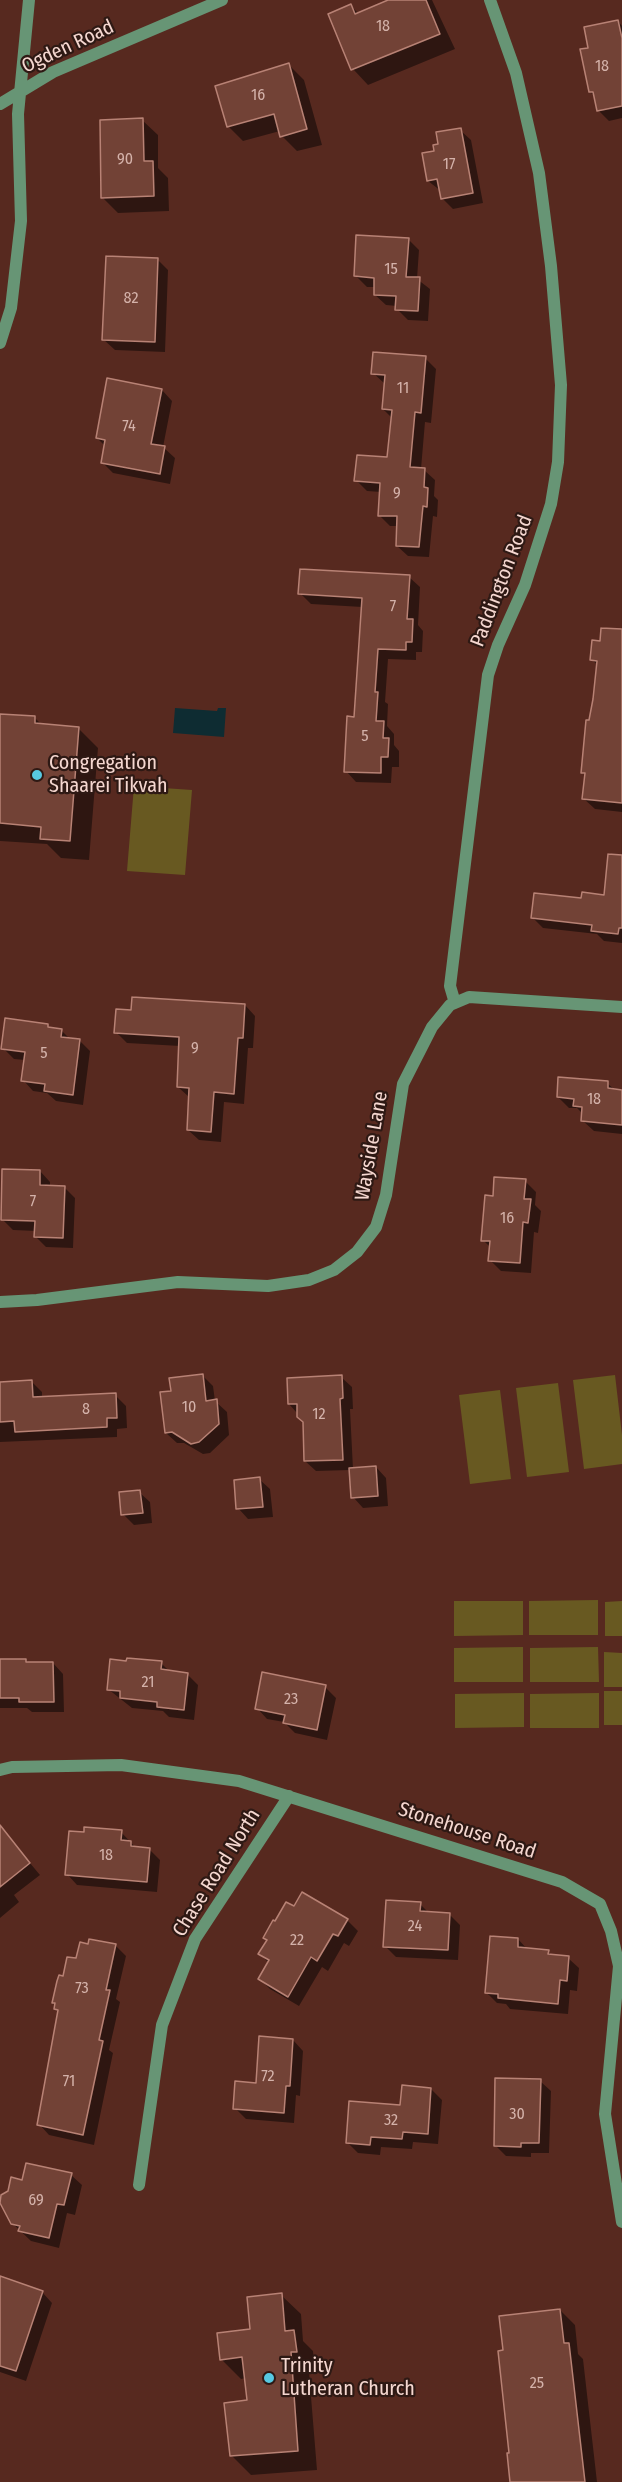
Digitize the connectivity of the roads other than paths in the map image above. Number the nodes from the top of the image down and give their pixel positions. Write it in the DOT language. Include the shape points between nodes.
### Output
graph roads {
  1 [pos="29,0"];
  2 [pos="222,0"];
  3 [pos="490,0"];
  4 [pos="19,92"];
  5 [pos="0,104"];
  6 [pos="0,343"];
  7 [pos="454,1003"];
  8 [pos="622,1007"];
  9 [pos="0,1302"];
  10 [pos="0,1770"];
  11 [pos="289,1796"];
  12 [pos="139,2184"];
  13 [pos="622,2222"];
  1 -- 4 [label="street"];
  2 -- 4 [label="street, Ogden Road" via="52,72"];
  3 -- 7 [label="street, Paddington Road" via="516,73 539,173 561,386 558,462 551,504 525,585 488,675 450,986"];
  4 -- 5 [label="street, Ogden Road"];
  4 -- 6 [label="street" via="21,221 11,308"];
  7 -- 8 [label="street" via="469,997"];
  7 -- 9 [label="street, Wayside Lane" via="432,1027 403,1084 386,1195 376,1227 357,1252 334,1270 309,1280 268,1286 178,1282"];
  10 -- 11 [label="street, Stonehouse Road" via="121,1765 239,1781"];
  11 -- 12 [label="street, Chase Road North" via="195,1939 162,2025"];
  11 -- 13 [label="street, Stonehouse Road" via="562,1882 600,1904 619,1966 605,2114"];
}
